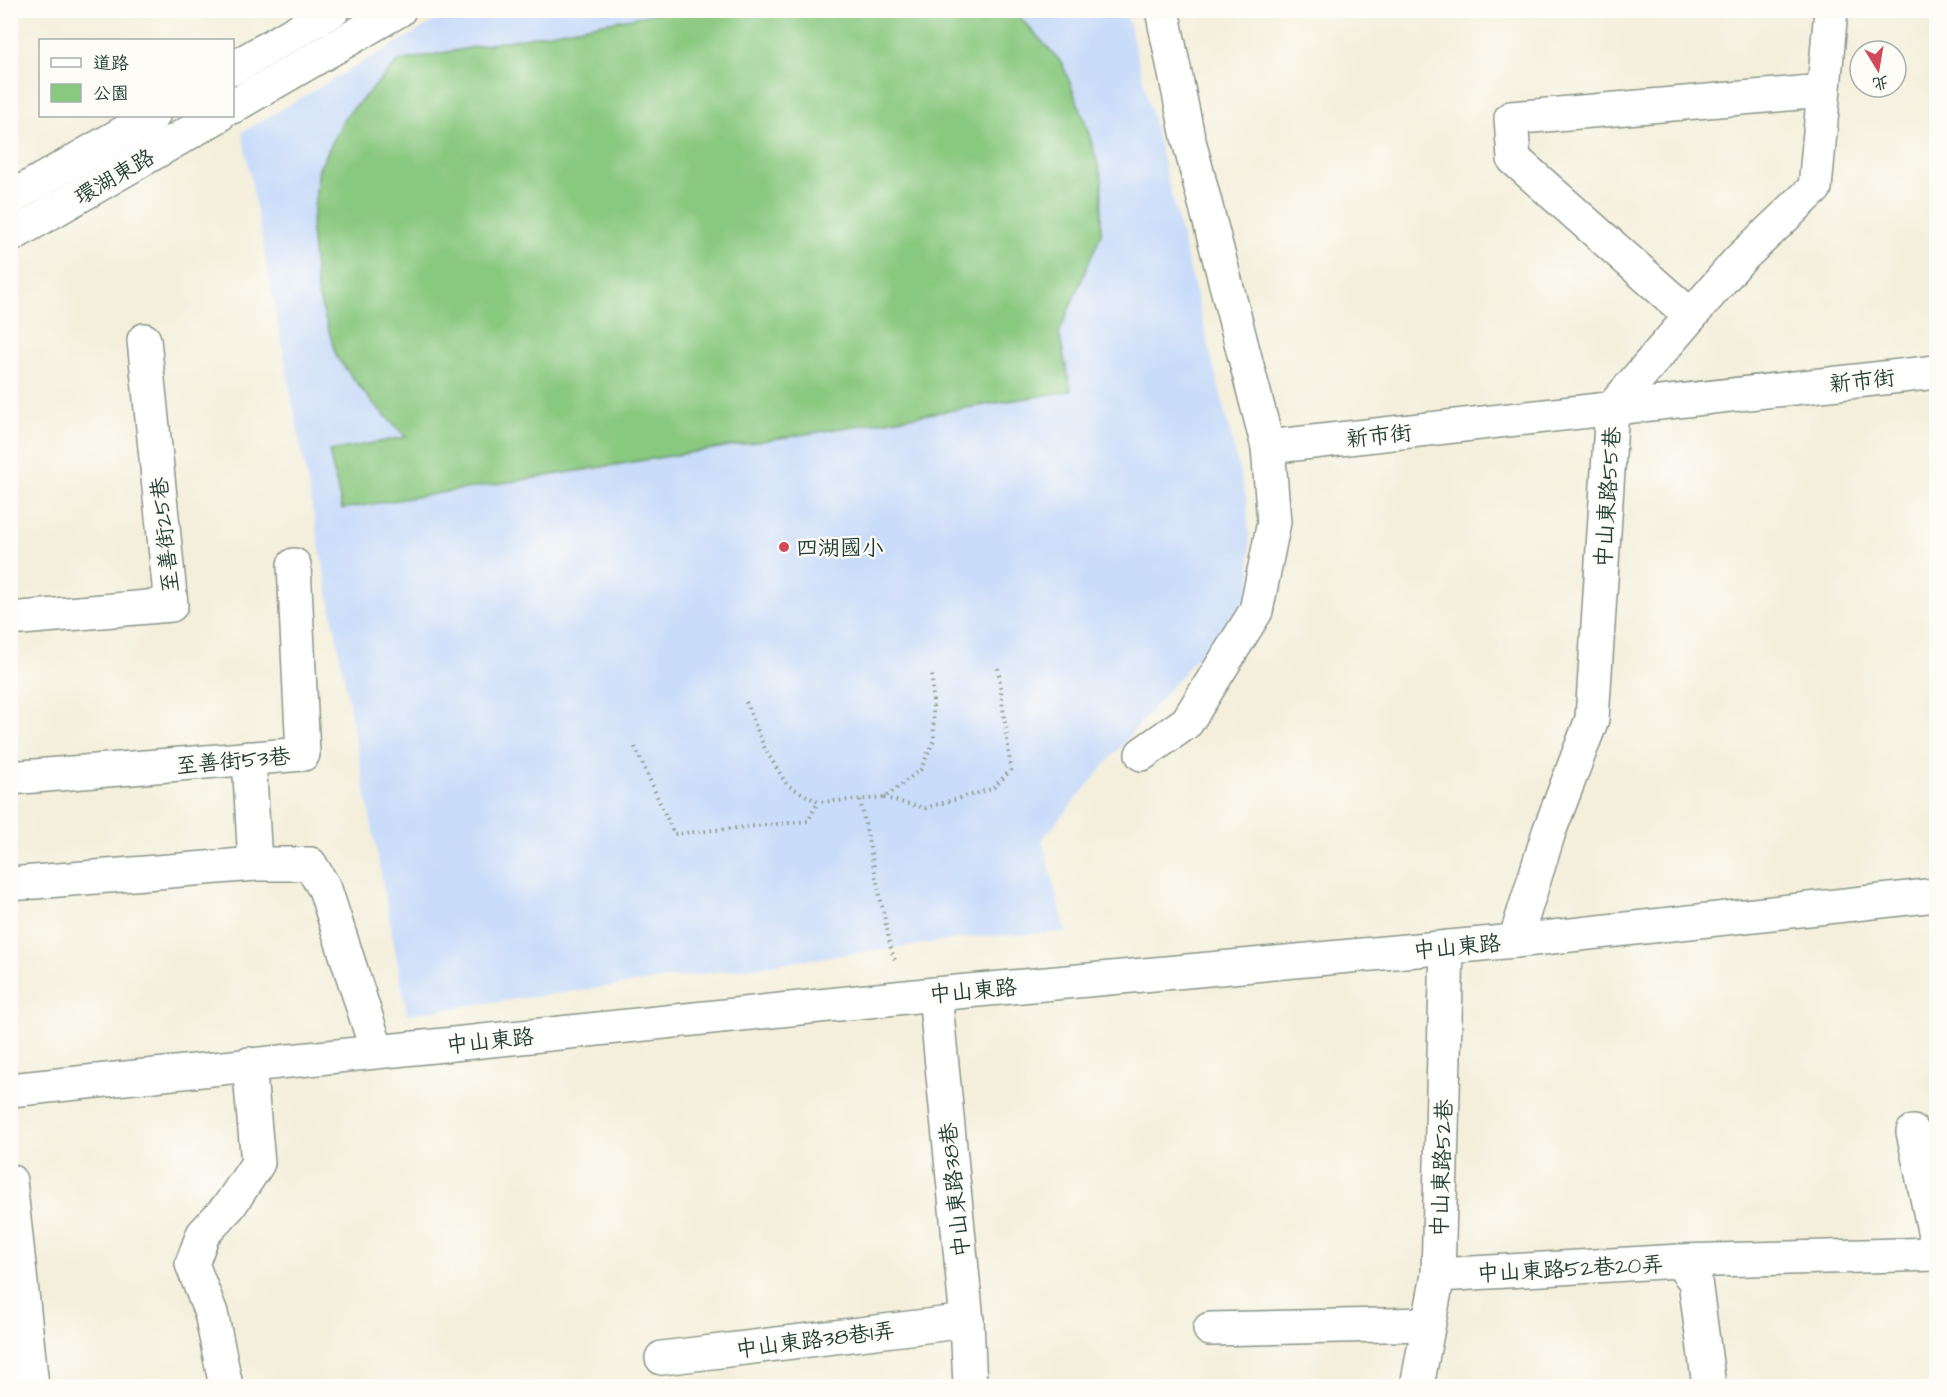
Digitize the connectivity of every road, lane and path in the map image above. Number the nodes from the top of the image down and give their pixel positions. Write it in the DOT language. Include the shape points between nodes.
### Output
graph roads {
  1 [pos="333,10"];
  2 [pos="399,10"];
  3 [pos="1162,10"];
  4 [pos="1831,10"];
  5 [pos="234,68"];
  6 [pos="1823,92"];
  7 [pos="234,106"];
  8 [pos="151,117"];
  9 [pos="216,117"];
  10 [pos="10,198"];
  11 [pos="10,236"];
  12 [pos="1692,316"];
  13 [pos="144,340"];
  14 [pos="1936,372"];
  15 [pos="1612,408"];
  16 [pos="1268,447"];
  17 [pos="294,565"];
  18 [pos="10,619"];
  19 [pos="998,668"];
  20 [pos="932,675"];
  21 [pos="746,702"];
  22 [pos="635,747"];
  23 [pos="1142,754"];
  24 [pos="249,758"];
  25 [pos="10,778"];
  26 [pos="884,798"];
  27 [pos="860,800"];
  28 [pos="818,802"];
  29 [pos="255,864"];
  30 [pos="10,884"];
  31 [pos="1936,895"];
  32 [pos="1515,941"];
  33 [pos="1447,947"];
  34 [pos="896,963"];
  35 [pos="935,994"];
  36 [pos="377,1051"];
  37 [pos="249,1064"];
  38 [pos="10,1090"];
  39 [pos="1913,1132"];
  40 [pos="10,1181"];
  41 [pos="1936,1240"];
  42 [pos="1936,1254"];
  43 [pos="1678,1261"];
  44 [pos="1438,1275"];
  45 [pos="967,1321"];
  46 [pos="1428,1324"];
  47 [pos="1210,1329"];
  48 [pos="662,1358"];
  49 [pos="32,1386"];
  50 [pos="226,1386"];
  51 [pos="970,1386"];
  52 [pos="1417,1386"];
  53 [pos="1709,1386"];
  1 -- 5 [label="street"];
  2 -- 7 [label="street"];
  3 -- 16 [label="street" via="1188,137"];
  4 -- 6 [label="street, 中山東路55巷"];
  6 -- 12 [label="street, 中山東路55巷" via="1815,188 1738,261"];
  6 -- 12 [label="street" via="1511,118 1514,159"];
  8 -- 10 [label="street, 環湖東路"];
  9 -- 11 [label="street, 環湖東路"];
  12 -- 15 [label="street, 中山東路55巷"];
  13 -- 18 [label="street, 至善街25巷" via="171,605"];
  14 -- 15 [label="street, 新市街"];
  15 -- 16 [label="street, 新市街"];
  15 -- 32 [label="street, 中山東路55巷" via="1592,718 1549,832"];
  16 -- 23 [label="street" via="1274,522 1256,611 1187,722"];
  17 -- 24 [label="street, 至善街53巷" via="303,754"];
  19 -- 26 [label="path" via="1011,770 992,789 925,808"];
  20 -- 26 [label="path" via="934,740 921,770"];
  21 -- 28 [label="path" via="765,749 787,785"];
  22 -- 28 [label="path" via="674,834 808,821"];
  24 -- 25 [label="street, 至善街53巷"];
  24 -- 29 [label="street"];
  26 -- 27 [label="path"];
  27 -- 28 [label="path"];
  27 -- 34 [label="path"];
  29 -- 30 [label="street"];
  29 -- 36 [label="street" via="310,864 325,889"];
  31 -- 32 [label="street, 中山東路"];
  32 -- 33 [label="street, 中山東路"];
  33 -- 35 [label="street, 中山東路"];
  33 -- 44 [label="street, 中山東路52巷"];
  35 -- 36 [label="street, 中山東路"];
  35 -- 45 [label="street, 中山東路38巷"];
  36 -- 37 [label="street, 中山東路"];
  37 -- 38 [label="street, 中山東路"];
  37 -- 50 [label="street" via="258,1163 230,1204 202,1234 192,1264 211,1312"];
  39 -- 41 [label="street"];
  40 -- 49 [label="street"];
  42 -- 43 [label="street"];
  43 -- 44 [label="street, 中山東路52巷20弄"];
  43 -- 53 [label="street, 中山東路52巷20弄" via="1695,1281"];
  44 -- 46 [label="street, 中山東路52巷"];
  45 -- 48 [label="street, 中山東路38巷1弄"];
  45 -- 51 [label="street, 中山東路38巷"];
  46 -- 47 [label="street"];
  46 -- 52 [label="street, 中山東路52巷"];
}
